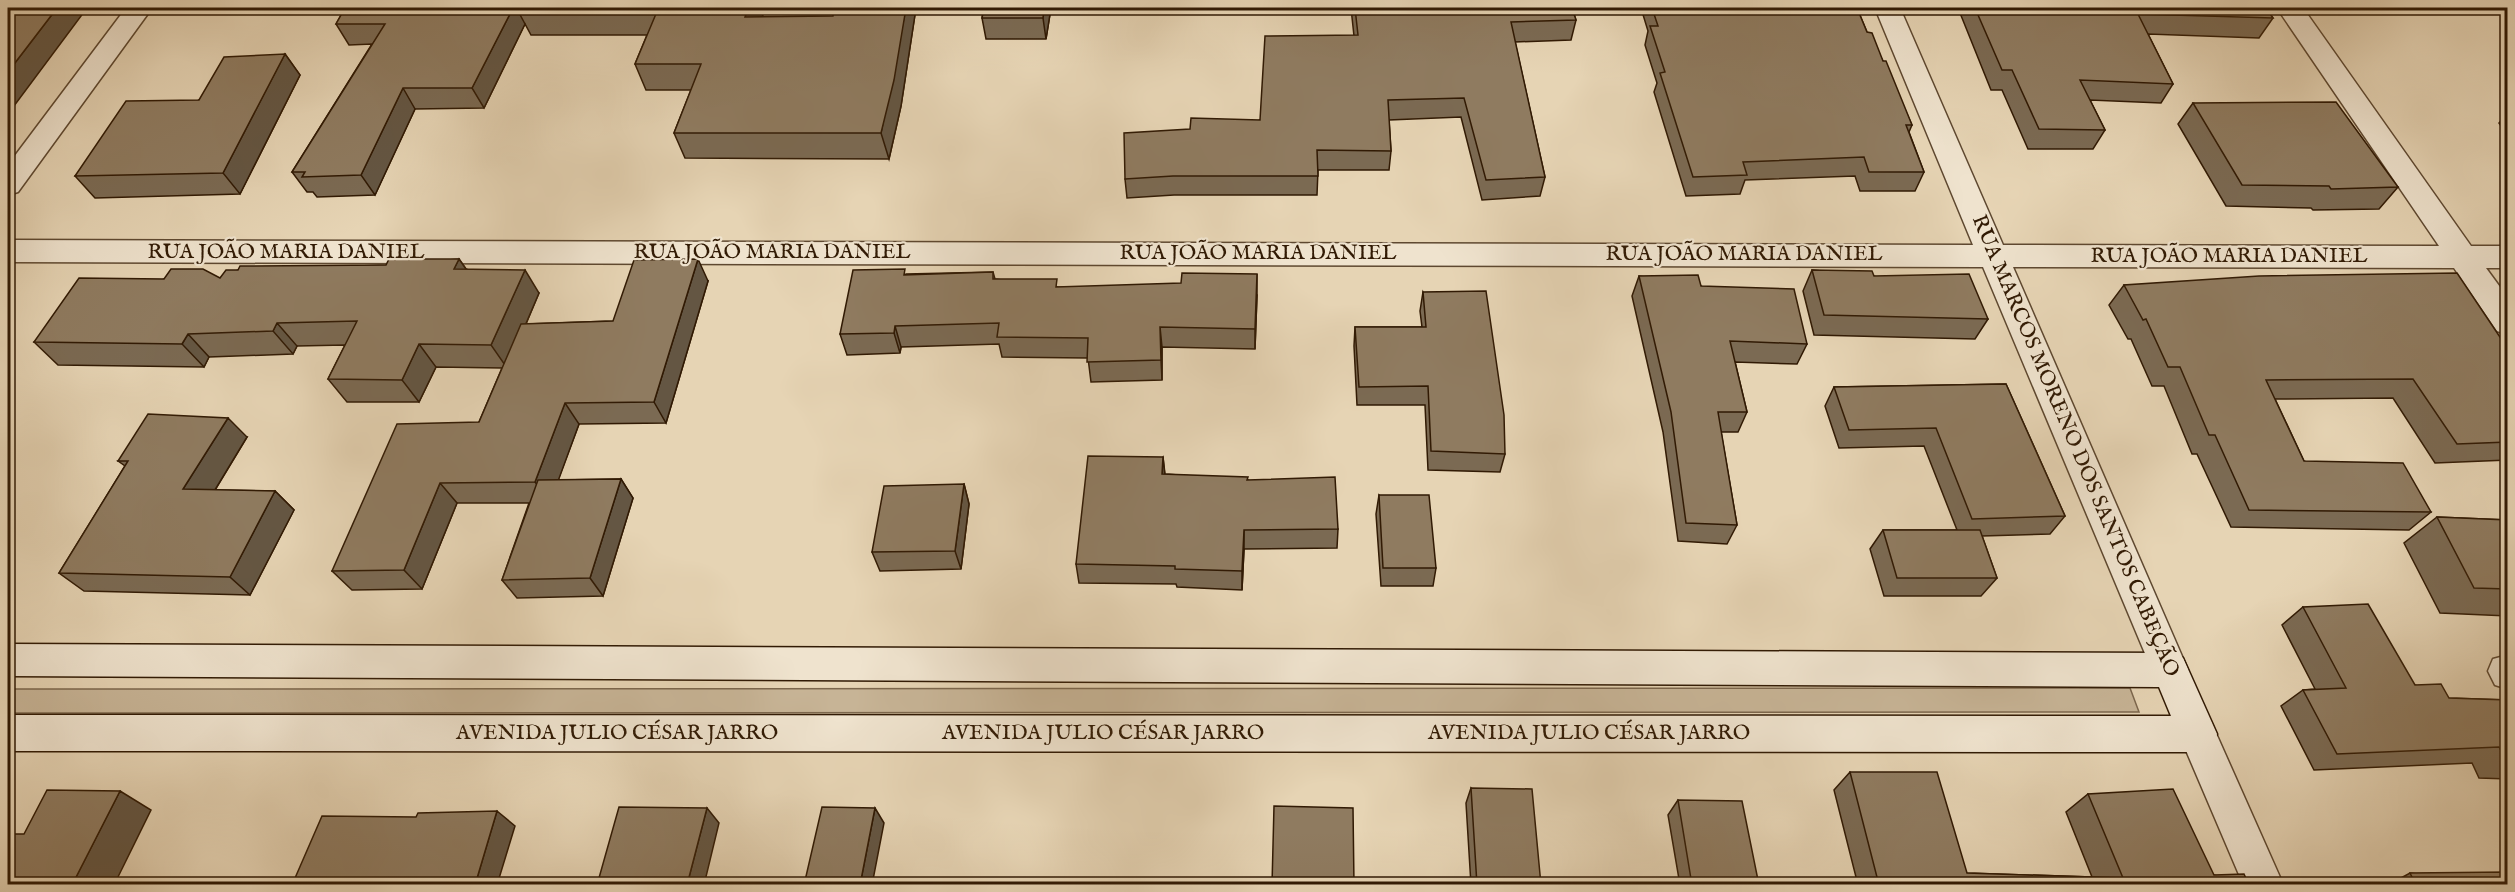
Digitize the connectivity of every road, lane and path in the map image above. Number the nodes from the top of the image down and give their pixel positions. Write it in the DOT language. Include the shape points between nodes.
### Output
graph roads {
  1 [pos="139,8"];
  2 [pos="1887,8"];
  3 [pos="2290,8"];
  4 [pos="8,185"];
  5 [pos="8,251"];
  6 [pos="1993,254"];
  7 [pos="2462,257"];
  8 [pos="2508,257"];
  9 [pos="2508,323"];
  10 [pos="8,660"];
  11 [pos="2170,670"];
  12 [pos="8,733"];
  13 [pos="2198,734"];
  14 [pos="2263,885"];
  1 -- 4 [label="street"];
  2 -- 6 [label="street, RUA MARCOS MORENO DOS SANTOS CABEÇÃO"];
  3 -- 7 [label="street"];
  5 -- 6 [label="street, RUA JOÃO MARIA DANIEL"];
  6 -- 7 [label="street, RUA JOÃO MARIA DANIEL"];
  6 -- 11 [label="street, RUA MARCOS MORENO DOS SANTOS CABEÇÃO"];
  7 -- 8 [label="street, RUA JOÃO MARIA DANIEL"];
  7 -- 9 [label="street"];
  10 -- 11 [label="street"];
  11 -- 13 [label="street, RUA MARCOS MORENO DOS SANTOS CABEÇÃO"];
  12 -- 13 [label="street, AVENIDA JULIO CÉSAR JARRO"];
  13 -- 14 [label="street, RUA MARCOS MORENO DOS SANTOS CABEÇÃO"];
}
